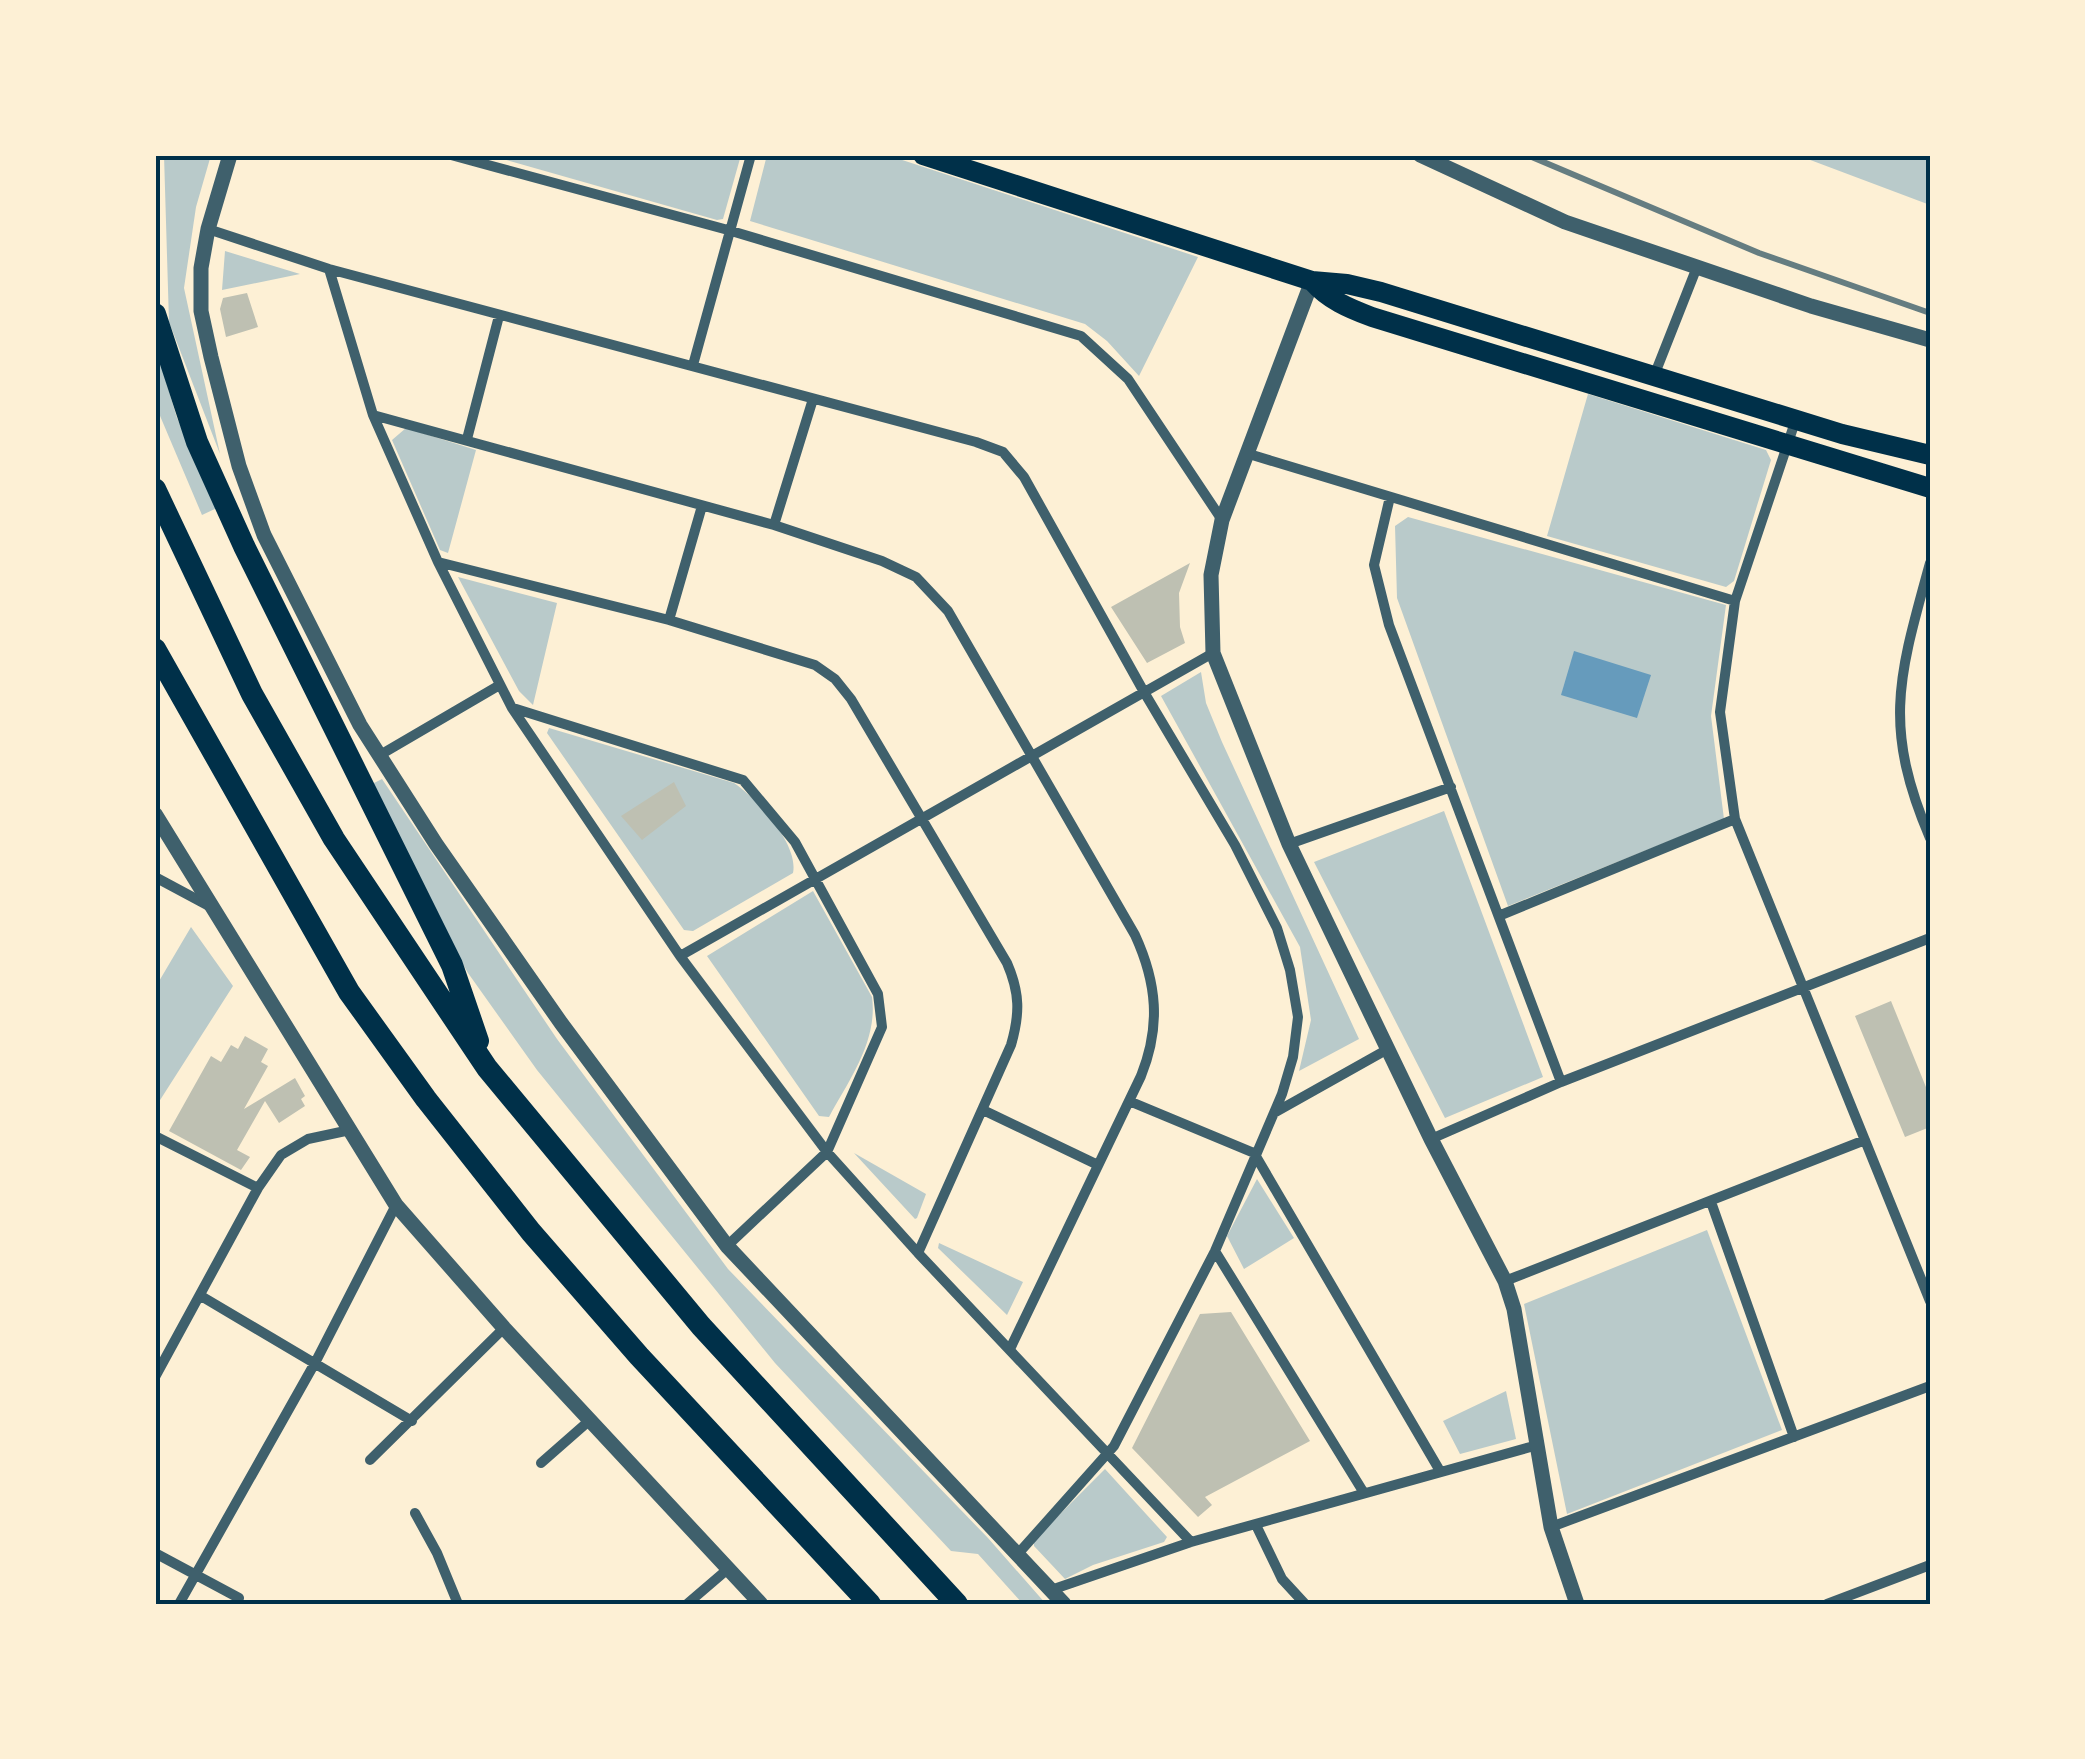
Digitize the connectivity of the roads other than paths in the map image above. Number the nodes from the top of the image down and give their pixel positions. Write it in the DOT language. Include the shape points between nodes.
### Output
graph roads {
  1 [pos="230,155"];
  2 [pos="451,155"];
  3 [pos="751,155"];
  4 [pos="924,155"];
  5 [pos="1420,155"];
  6 [pos="208,229"];
  7 [pos="728,230"];
  8 [pos="1697,267"];
  9 [pos="329,269"];
  10 [pos="1312,281"];
  11 [pos="155,314"];
  12 [pos="499,316"];
  13 [pos="1930,340"];
  14 [pos="693,365"];
  15 [pos="1654,376"];
  16 [pos="813,399"];
  17 [pos="373,414"];
  18 [pos="1796,420"];
  19 [pos="468,439"];
  20 [pos="1786,444"];
  21 [pos="1249,454"];
  22 [pos="1930,455"];
  23 [pos="155,488"];
  24 [pos="1930,488"];
  25 [pos="1390,497"];
  26 [pos="702,506"];
  27 [pos="1222,520"];
  28 [pos="774,524"];
  29 [pos="438,562"];
  30 [pos="1930,563"];
  31 [pos="1735,601"];
  32 [pos="669,620"];
  33 [pos="155,649"];
  34 [pos="1213,653"];
  35 [pos="161,668"];
  36 [pos="498,686"];
  37 [pos="1144,692"];
  38 [pos="512,708"];
  39 [pos="1032,753"];
  40 [pos="380,756"];
  41 [pos="1450,787"];
  42 [pos="155,814"];
  43 [pos="924,818"];
  44 [pos="1735,819"];
  45 [pos="1930,838"];
  46 [pos="1289,844"];
  47 [pos="155,876"];
  48 [pos="814,880"];
  49 [pos="213,908"];
  50 [pos="1501,915"];
  51 [pos="1930,938"];
  52 [pos="680,956"];
  53 [pos="1803,986"];
  54 [pos="1388,1049"];
  55 [pos="487,1068"];
  56 [pos="1561,1082"];
  57 [pos="1129,1100"];
  58 [pos="984,1110"];
  59 [pos="1274,1113"];
  60 [pos="350,1130"];
  61 [pos="155,1136"];
  62 [pos="1431,1139"];
  63 [pos="1865,1140"];
  64 [pos="827,1152"];
  65 [pos="1254,1153"];
  66 [pos="1098,1165"];
  67 [pos="258,1188"];
  68 [pos="1710,1202"];
  69 [pos="396,1205"];
  70 [pos="726,1246"];
  71 [pos="1215,1251"];
  72 [pos="918,1254"];
  73 [pos="1505,1281"];
  74 [pos="201,1296"];
  75 [pos="1930,1301"];
  76 [pos="504,1328"];
  77 [pos="1010,1349"];
  78 [pos="316,1361"];
  79 [pos="155,1376"];
  80 [pos="1930,1386"];
  81 [pos="590,1420"];
  82 [pos="412,1421"];
  83 [pos="1794,1437"];
  84 [pos="1534,1446"];
  85 [pos="1108,1453"];
  86 [pos="370,1460"];
  87 [pos="540,1463"];
  88 [pos="1440,1471"];
  89 [pos="1364,1494"];
  90 [pos="415,1513"];
  91 [pos="1256,1526"];
  92 [pos="1551,1528"];
  93 [pos="1191,1542"];
  94 [pos="155,1552"];
  95 [pos="1017,1554"];
  96 [pos="1930,1565"];
  97 [pos="728,1568"];
  98 [pos="196,1575"];
  99 [pos="1051,1590"];
  100 [pos="239,1598"];
  101 [pos="1573,1603"];
  102 [pos="180,1604"];
  103 [pos="458,1604"];
  104 [pos="687,1604"];
  105 [pos="762,1604"];
  106 [pos="870,1604"];
  107 [pos="957,1604"];
  108 [pos="1064,1604"];
  109 [pos="1305,1604"];
  110 [pos="1828,1604"];
  1 -- 6 [label="street"];
  2 -- 7 [label="street"];
  3 -- 7 [label="street"];
  4 -- 10 [label="main road"];
  5 -- 8 [label="street" via="1565,222"];
  6 -- 9 [label="street"];
  6 -- 40 [label="street" via="201,311 239,466 264,535"];
  7 -- 14 [label="street"];
  7 -- 27 [label="street" via="1081,336 1128,379"];
  8 -- 13 [label="street"];
  8 -- 15 [label="street"];
  9 -- 12 [label="street"];
  9 -- 17 [label="street"];
  10 -- 15 [label="main road" via="1381,292"];
  10 -- 20 [label="main road" via="1325,296 1372,317"];
  10 -- 21 [label="street"];
  11 -- 55 [label="highway" via="197,442 452,965"];
  12 -- 14 [label="street"];
  12 -- 19 [label="street"];
  14 -- 16 [label="street"];
  15 -- 18 [label="main road"];
  16 -- 28 [label="street"];
  16 -- 37 [label="street" via="1003,452 1024,477"];
  17 -- 19 [label="street"];
  17 -- 29 [label="street"];
  18 -- 20 [label="street"];
  18 -- 22 [label="main road"];
  19 -- 26 [label="street"];
  20 -- 24 [label="main road"];
  20 -- 31 [label="street"];
  21 -- 25 [label="street"];
  21 -- 27 [label="street"];
  23 -- 55 [label="highway" via="252,694 334,838"];
  25 -- 31 [label="street"];
  25 -- 41 [label="street" via="1374,565 1389,625"];
  26 -- 28 [label="street"];
  26 -- 32 [label="street"];
  27 -- 34 [label="street" via="1211,575"];
  28 -- 39 [label="street" via="899,568 928,587"];
  29 -- 32 [label="street"];
  29 -- 36 [label="street"];
  30 -- 45 [label="street" via="1907,648 1898,720 1910,792"];
  31 -- 44 [label="street" via="1720,712"];
  32 -- 43 [label="street" via="815,665 836,679"];
  33 -- 35 [label="highway"];
  34 -- 37 [label="street"];
  34 -- 46 [label="street"];
  35 -- 106 [label="highway" via="348,992 426,1099 638,1356"];
  36 -- 38 [label="street"];
  36 -- 40 [label="street"];
  37 -- 39 [label="street"];
  37 -- 59 [label="street" via="1235,845 1290,970 1296,1037"];
  38 -- 48 [label="street" via="743,780 794,842"];
  38 -- 52 [label="street"];
  39 -- 43 [label="street"];
  39 -- 57 [label="street" via="1152,977 1154,1037"];
  40 -- 70 [label="street" via="550,1006"];
  41 -- 46 [label="street"];
  41 -- 50 [label="street"];
  42 -- 49 [label="street"];
  43 -- 48 [label="street"];
  43 -- 58 [label="street" via="1018,992 1011,1045"];
  44 -- 50 [label="street"];
  44 -- 53 [label="street"];
  46 -- 54 [label="street"];
  47 -- 49 [label="street"];
  48 -- 52 [label="street"];
  48 -- 64 [label="street" via="878,994 882,1014 878,1039"];
  49 -- 60 [label="street"];
  50 -- 56 [label="street"];
  51 -- 53 [label="street"];
  52 -- 64 [label="street"];
  53 -- 56 [label="street"];
  53 -- 63 [label="street"];
  54 -- 59 [label="street"];
  54 -- 62 [label="street"];
  55 -- 107 [label="highway" via="701,1326"];
  56 -- 62 [label="street"];
  57 -- 65 [label="street"];
  57 -- 66 [label="street"];
  58 -- 66 [label="street"];
  58 -- 72 [label="street"];
  59 -- 65 [label="street"];
  60 -- 67 [label="street" via="293,1145"];
  60 -- 69 [label="street"];
  61 -- 67 [label="street"];
  62 -- 73 [label="street"];
  63 -- 68 [label="street"];
  63 -- 75 [label="street"];
  64 -- 70 [label="street"];
  64 -- 72 [label="street"];
  65 -- 71 [label="street"];
  65 -- 88 [label="street"];
  66 -- 77 [label="street"];
  67 -- 74 [label="street"];
  68 -- 73 [label="street"];
  68 -- 83 [label="street"];
  69 -- 76 [label="street"];
  69 -- 78 [label="street"];
  70 -- 95 [label="street"];
  71 -- 85 [label="street"];
  71 -- 89 [label="street"];
  72 -- 77 [label="street"];
  73 -- 84 [label="street"];
  74 -- 78 [label="street"];
  74 -- 79 [label="street"];
  76 -- 81 [label="street"];
  76 -- 82 [label="street"];
  77 -- 85 [label="street"];
  78 -- 82 [label="street"];
  78 -- 98 [label="street"];
  80 -- 83 [label="street"];
  81 -- 87 [label="street"];
  81 -- 97 [label="street"];
  82 -- 86 [label="street"];
  83 -- 92 [label="street"];
  84 -- 88 [label="street"];
  84 -- 92 [label="street"];
  85 -- 93 [label="street"];
  85 -- 95 [label="street"];
  88 -- 89 [label="street"];
  89 -- 91 [label="street"];
  90 -- 103 [label="street"];
  91 -- 93 [label="street"];
  91 -- 109 [label="street" via="1282,1579"];
  92 -- 101 [label="street"];
  93 -- 99 [label="street"];
  94 -- 98 [label="street"];
  95 -- 99 [label="street"];
  96 -- 110 [label="street"];
  97 -- 104 [label="street"];
  97 -- 105 [label="street"];
  98 -- 100 [label="street"];
  98 -- 102 [label="street"];
  99 -- 108 [label="street"];
}
